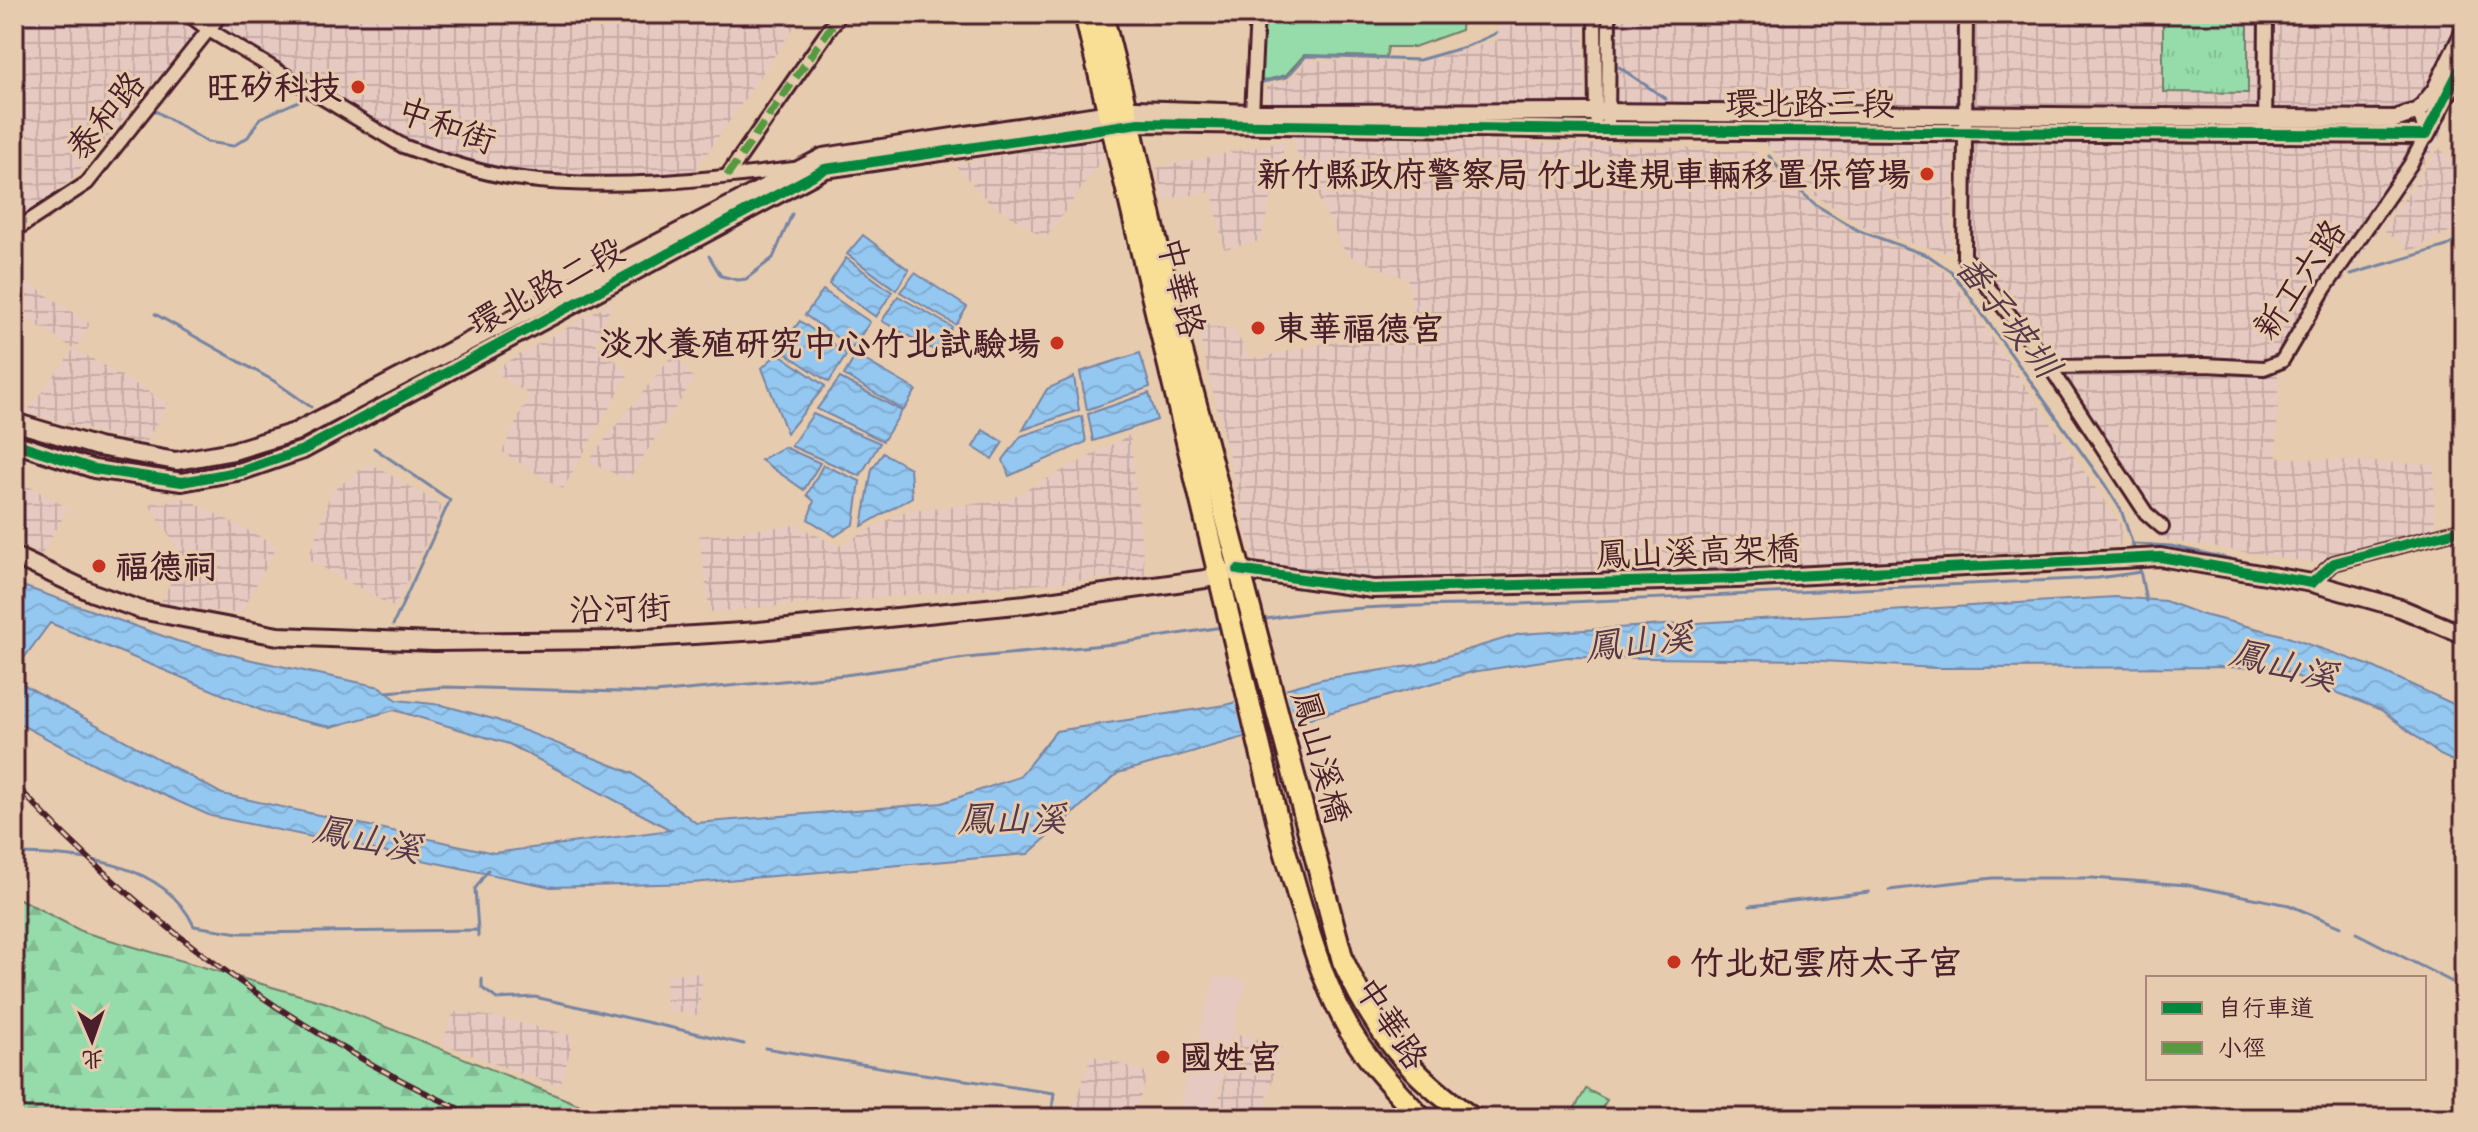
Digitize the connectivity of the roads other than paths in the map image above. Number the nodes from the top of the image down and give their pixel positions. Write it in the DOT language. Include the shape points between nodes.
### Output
graph roads {
  1 [pos="188,14"];
  2 [pos="221,14"];
  3 [pos="840,14"];
  4 [pos="1085,14"];
  5 [pos="1102,14"];
  6 [pos="1257,14"];
  7 [pos="1595,14"];
  8 [pos="1609,14"];
  9 [pos="1966,14"];
  10 [pos="2266,14"];
  11 [pos="209,30"];
  12 [pos="2464,32"];
  13 [pos="2464,61"];
  14 [pos="2419,111"];
  15 [pos="1602,112"];
  16 [pos="1252,113"];
  17 [pos="2266,117"];
  18 [pos="1119,119"];
  19 [pos="1966,123"];
  20 [pos="1602,130"];
  21 [pos="2265,135"];
  22 [pos="2426,135"];
  23 [pos="722,177"];
  24 [pos="755,190"];
  25 [pos="14,231"];
  26 [pos="2050,367"];
  27 [pos="14,422"];
  28 [pos="14,443"];
  29 [pos="2162,527"];
  30 [pos="2464,529"];
  31 [pos="14,556"];
  32 [pos="1238,570"];
  33 [pos="1218,575"];
  34 [pos="2312,583"];
  35 [pos="2464,635"];
  36 [pos="1316,957"];
  37 [pos="1343,961"];
  38 [pos="1421,1118"];
  39 [pos="1472,1118"];
  1 -- 11 [label="street, 中和街"];
  2 -- 11 [label="street, 泰和路"];
  3 -- 23 [label="street"];
  4 -- 18 [label="main road, 中華路"];
  5 -- 18 [label="main road, 中華路"];
  6 -- 16 [label="street"];
  7 -- 15 [label="street"];
  8 -- 15 [label="street"];
  9 -- 19 [label="street"];
  10 -- 17 [label="street"];
  11 -- 23 [label="street, 中和街" via="403,146 432,157 512,177 585,184"];
  11 -- 25 [label="street, 泰和路" via="87,183"];
  12 -- 14 [label="street" via="2435,91"];
  13 -- 22 [label="street"];
  14 -- 17 [label="street, 環北路三段" via="2395,119"];
  14 -- 22 [label="street"];
  15 -- 16 [label="street, 環北路三段"];
  15 -- 19 [label="street, 環北路三段"];
  15 -- 20 [label="street"];
  16 -- 18 [label="street, 環北路三段"];
  17 -- 19 [label="street, 環北路三段"];
  17 -- 21 [label="street"];
  18 -- 20 [label="street, 環北路三段"];
  18 -- 24 [label="street, 環北路二段" via="825,169"];
  18 -- 24 [label="street, 環北路二段" via="823,157"];
  18 -- 32 [label="main road, 中華路"];
  18 -- 33 [label="main road, 中華路"];
  19 -- 20 [label="street, 環北路三段"];
  19 -- 21 [label="street, 環北路三段"];
  19 -- 26 [label="street" via="1964,256"];
  21 -- 22 [label="street, 環北路三段"];
  22 -- 26 [label="street, 新工六路" via="2282,361 2264,368"];
  23 -- 24 [label="street, 中和街"];
  23 -- 24 [label="street"];
  24 -- 27 [label="street, 環北路二段" via="295,432 258,444 176,461 98,447"];
  24 -- 28 [label="street, 環北路二段" via="303,450 242,471 182,482 94,469"];
  26 -- 29 [label="street" via="2146,513"];
  30 -- 34 [label="street" via="2334,563"];
  31 -- 33 [label="street, 沿河街" via="141,610 278,636 434,642 612,640 759,631 1026,604"];
  32 -- 33 [label="street, 沿河街"];
  32 -- 34 [label="street, 鳳山溪高架橋" via="1373,589 1737,579 2160,557"];
  32 -- 37 [label="main road, 鳳山溪橋"];
  33 -- 36 [label="main road, 鳳山溪橋"];
  34 -- 35 [label="street, 鳳山溪高架橋" via="2400,608"];
  36 -- 38 [label="main road, 中華路" via="1350,1030"];
  37 -- 39 [label="main road, 中華路" via="1363,1005 1392,1047"];
}
